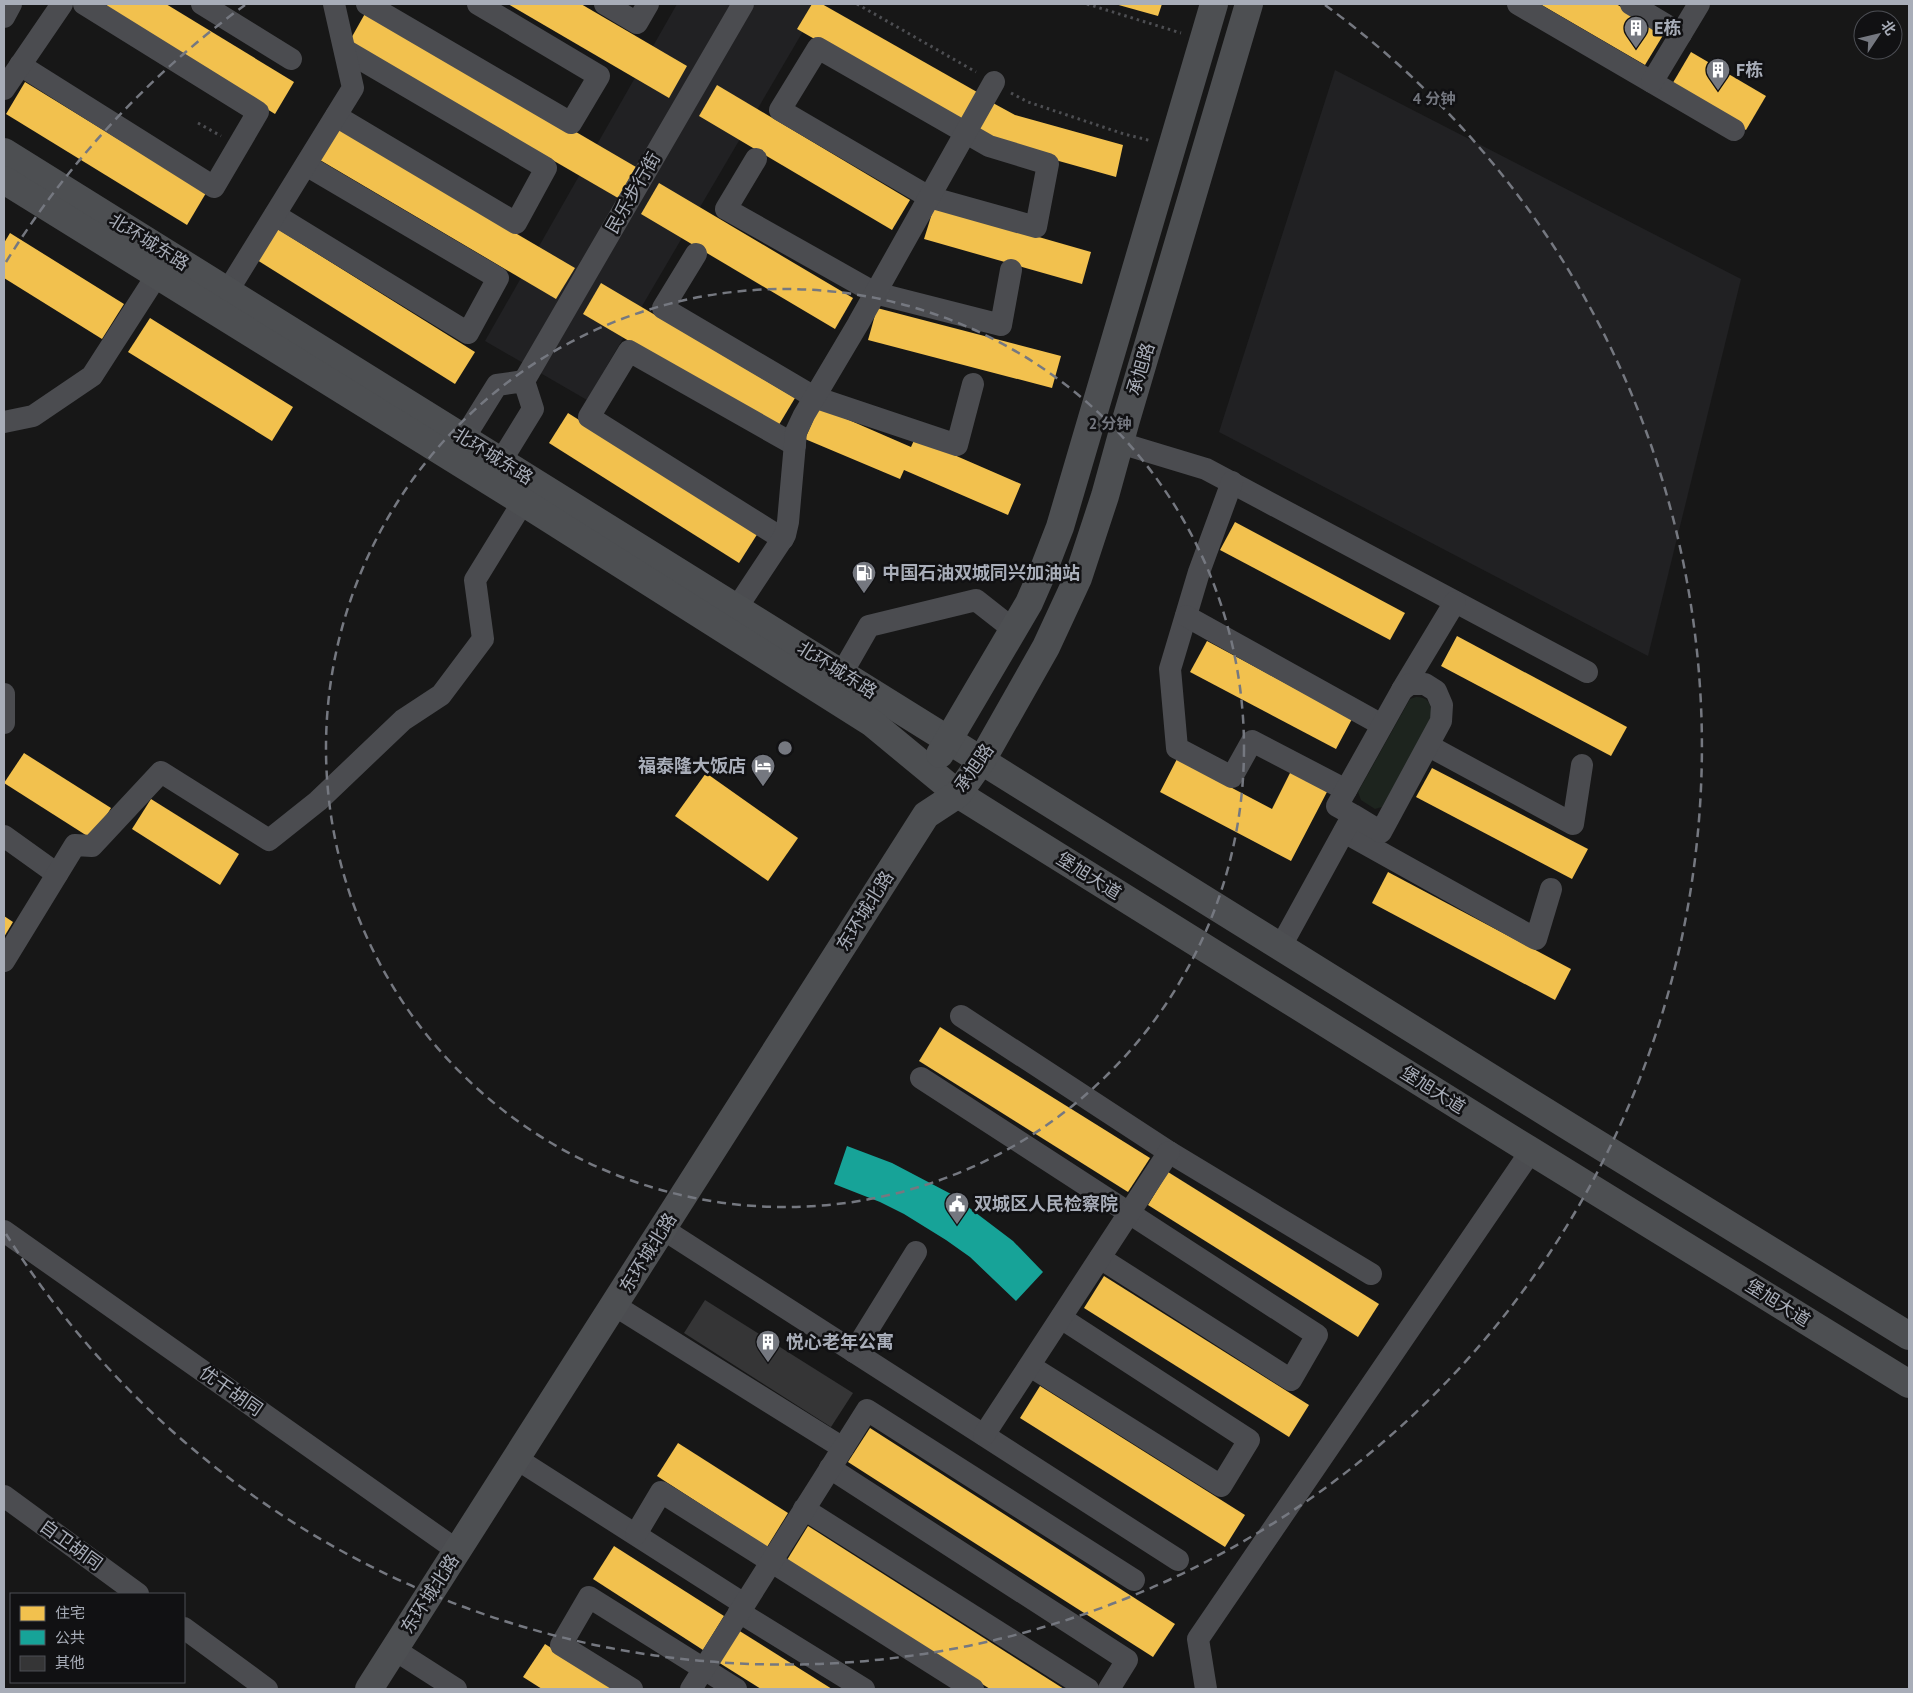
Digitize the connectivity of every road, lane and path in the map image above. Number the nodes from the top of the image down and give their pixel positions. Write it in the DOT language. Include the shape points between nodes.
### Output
graph roads {
  1 [pos="11,4"];
  2 [pos="62,4"];
  3 [pos="84,4"];
  4 [pos="202,4"];
  5 [pos="334,4"];
  6 [pos="358,4"];
  7 [pos="367,4"];
  8 [pos="478,4"];
  9 [pos="605,4"];
  10 [pos="648,4"];
  11 [pos="743,4"];
  12 [pos="1087,4"];
  13 [pos="1214,4"];
  14 [pos="1249,4"];
  15 [pos="1518,4"];
  16 [pos="1631,4"];
  17 [pos="1699,4"];
  18 [pos="4,17"];
  19 [pos="1681,34"];
  20 [pos="1204,39"];
  21 [pos="342,41"];
  22 [pos="291,59"];
  23 [pos="20,66"];
  24 [pos="994,82"];
  25 [pos="1652,82"];
  26 [pos="4,89"];
  27 [pos="336,116"];
  28 [pos="198,123"];
  29 [pos="1734,130"];
  30 [pos="966,132"];
  31 [pos="238,146"];
  32 [pos="4,152"];
  33 [pos="756,158"];
  34 [pos="306,165"];
  35 [pos="4,180"];
  36 [pos="929,198"];
  37 [pos="275,215"];
  38 [pos="696,254"];
  39 [pos="1012,270"];
  40 [pos="158,275"];
  41 [pos="875,293"];
  42 [pos="222,301"];
  43 [pos="524,381"];
  44 [pos="974,384"];
  45 [pos="814,397"];
  46 [pos="4,422"];
  47 [pos="464,438"];
  48 [pos="1120,443"];
  49 [pos="795,446"];
  50 [pos="501,461"];
  51 [pos="1232,482"];
  52 [pos="523,502"];
  53 [pos="783,539"];
  54 [pos="1456,602"];
  55 [pos="1186,616"];
  56 [pos="730,618"];
  57 [pos="1013,629"];
  58 [pos="1587,672"];
  59 [pos="842,673"];
  60 [pos="1402,690"];
  61 [pos="4,694"];
  62 [pos="4,723"];
  63 [pos="1382,725"];
  64 [pos="949,739"];
  65 [pos="1429,746"];
  66 [pos="982,760"];
  67 [pos="1582,765"];
  68 [pos="930,771"];
  69 [pos="1346,790"];
  70 [pos="958,794"];
  71 [pos="926,815"];
  72 [pos="1349,824"];
  73 [pos="4,836"];
  74 [pos="57,874"];
  75 [pos="1551,889"];
  76 [pos="1281,946"];
  77 [pos="4,961"];
  78 [pos="961,1016"];
  79 [pos="921,1078"];
  80 [pos="1531,1151"];
  81 [pos="1169,1152"];
  82 [pos="1129,1213"];
  83 [pos="663,1229"];
  84 [pos="4,1231"];
  85 [pos="916,1252"];
  86 [pos="1100,1258"];
  87 [pos="1371,1274"];
  88 [pos="614,1306"];
  89 [pos="1060,1318"];
  90 [pos="1909,1336"];
  91 [pos="854,1352"];
  92 [pos="1030,1366"];
  93 [pos="1909,1384"];
  94 [pos="984,1435"];
  95 [pos="843,1448"];
  96 [pos="517,1459"];
  97 [pos="830,1468"];
  98 [pos="4,1496"];
  99 [pos="804,1509"];
  100 [pos="636,1534"];
  101 [pos="458,1550"];
  102 [pos="1178,1560"];
  103 [pos="771,1561"];
  104 [pos="1134,1580"];
  105 [pos="137,1593"];
  106 [pos="742,1608"];
  107 [pos="185,1629"];
  108 [pos="395,1650"];
  109 [pos="704,1669"];
  110 [pos="267,1689"];
  111 [pos="369,1689"];
  112 [pos="456,1689"];
  113 [pos="632,1689"];
  114 [pos="691,1689"];
  115 [pos="736,1689"];
  116 [pos="864,1689"];
  117 [pos="973,1689"];
  118 [pos="1088,1689"];
  119 [pos="1109,1689"];
  120 [pos="1206,1689"];
  1 -- 18 [label="street"];
  2 -- 23 [label="street"];
  3 -- 31 [label="street" via="258,112"];
  4 -- 22 [label="street"];
  5 -- 21 [label="street"];
  6 -- 21 [label="street"];
  7 -- 8 [label="street" via="571,123 598,76"];
  9 -- 10 [label="street" via="637,22"];
  11 -- 43 [label="street, 民乐步行街"];
  12 -- 20 [label="path"];
  13 -- 20 [label="main road, 承旭路"];
  14 -- 48 [label="main road, 承旭路"];
  15 -- 25 [label="street"];
  16 -- 19 [label="street"];
  17 -- 19 [label="street"];
  19 -- 25 [label="street"];
  20 -- 57 [label="main road, 承旭路" via="1060,527 1043,571"];
  21 -- 27 [label="street" via="353,88"];
  21 -- 27 [label="street" via="546,168 516,223"];
  23 -- 26 [label="street"];
  23 -- 31 [label="street" via="214,187"];
  24 -- 30 [label="street"];
  25 -- 29 [label="street"];
  27 -- 34 [label="street"];
  28 -- 31 [label="path"];
  30 -- 36 [label="street"];
  30 -- 36 [label="street" via="989,146 1048,164 1036,227"];
  30 -- 36 [label="street" via="818,48 780,110"];
  32 -- 42 [label="main road, 北环城东路"];
  33 -- 41 [label="street" via="726,209"];
  34 -- 37 [label="street"];
  34 -- 37 [label="street" via="498,278 468,333"];
  35 -- 40 [label="main road, 北环城东路"];
  36 -- 41 [label="street"];
  37 -- 42 [label="street"];
  38 -- 45 [label="street" via="663,308"];
  39 -- 41 [label="street" via="1001,325"];
  40 -- 42 [label="main road, 北环城东路"];
  40 -- 46 [label="street" via="92,376 33,416"];
  41 -- 45 [label="street"];
  42 -- 47 [label="main road, 北环城东路"];
  42 -- 52 [label="main road, 北环城东路"];
  43 -- 47 [label="street" via="497,385"];
  43 -- 50 [label="street" via="533,409"];
  44 -- 45 [label="street" via="958,445"];
  45 -- 49 [label="street" via="796,432"];
  47 -- 50 [label="main road, 北环城东路"];
  48 -- 51 [label="street" via="1206,469"];
  48 -- 66 [label="main road, 承旭路" via="1078,578 1046,646"];
  49 -- 53 [label="street" via="788,522"];
  49 -- 53 [label="street" via="629,351 589,416"];
  50 -- 56 [label="main road, 北环城东路"];
  51 -- 54 [label="street"];
  51 -- 55 [label="street"];
  52 -- 56 [label="main road, 北环城东路"];
  52 -- 74 [label="street" via="475,580 483,639 441,695 403,720 318,801 269,840 161,772 92,846 75,845"];
  53 -- 56 [label="street"];
  54 -- 58 [label="street"];
  54 -- 60 [label="street"];
  55 -- 63 [label="street"];
  55 -- 69 [label="street" via="1170,669 1177,748 1232,777 1252,741"];
  56 -- 59 [label="main road, 北环城东路"];
  56 -- 68 [label="main road, 北环城东路" via="872,723"];
  57 -- 59 [label="street" via="976,600 869,626"];
  57 -- 64 [label="main road, 承旭路"];
  59 -- 64 [label="main road, 北环城东路"];
  60 -- 63 [label="street"];
  60 -- 65 [label="street" via="1410,684 1425,684 1436,691 1442,705 1442,720"];
  61 -- 62 [label="street"];
  63 -- 69 [label="street"];
  64 -- 66 [label="main road, 北环城东路"];
  64 -- 68 [label="main road, 承旭路"];
  65 -- 67 [label="street" via="1573,824"];
  65 -- 72 [label="street" via="1381,832"];
  66 -- 70 [label="main road, 承旭路"];
  66 -- 76 [label="main road"];
  68 -- 70 [label="main road, 北环城东路"];
  68 -- 71 [label="main road, 承旭路"];
  69 -- 72 [label="street" via="1337,806"];
  70 -- 71 [label="main road, 承旭路"];
  70 -- 80 [label="main road, 堡旭大道"];
  71 -- 83 [label="main road, 东环城北路"];
  72 -- 75 [label="street" via="1536,939"];
  72 -- 76 [label="street"];
  73 -- 74 [label="street"];
  74 -- 77 [label="street"];
  76 -- 90 [label="main road"];
  78 -- 81 [label="street"];
  79 -- 82 [label="street"];
  80 -- 93 [label="main road, 堡旭大道"];
  80 -- 120 [label="street" via="1198,1639"];
  81 -- 82 [label="street"];
  81 -- 87 [label="street"];
  82 -- 86 [label="street"];
  82 -- 86 [label="street" via="1317,1335 1290,1380"];
  83 -- 88 [label="main road, 东环城北路"];
  83 -- 91 [label="street"];
  84 -- 101 [label="street, 优干胡同"];
  85 -- 91 [label="street"];
  86 -- 89 [label="street"];
  88 -- 95 [label="street"];
  88 -- 96 [label="main road, 东环城北路"];
  89 -- 92 [label="street"];
  89 -- 92 [label="street" via="1249,1440 1221,1486"];
  91 -- 94 [label="street"];
  92 -- 94 [label="street"];
  94 -- 102 [label="street"];
  95 -- 97 [label="street"];
  95 -- 104 [label="street" via="867,1410"];
  96 -- 100 [label="street"];
  96 -- 101 [label="main road, 东环城北路"];
  97 -- 99 [label="street"];
  97 -- 119 [label="street" via="1127,1660"];
  98 -- 105 [label="street, 自卫胡同"];
  99 -- 103 [label="street"];
  99 -- 118 [label="street"];
  100 -- 103 [label="street" via="661,1492"];
  100 -- 106 [label="street"];
  101 -- 108 [label="main road, 东环城北路"];
  103 -- 106 [label="street"];
  103 -- 117 [label="street"];
  106 -- 109 [label="street"];
  106 -- 116 [label="street"];
  107 -- 110 [label="street"];
  108 -- 111 [label="main road, 东环城北路"];
  108 -- 112 [label="street"];
  109 -- 113 [label="street" via="590,1597 561,1645"];
  109 -- 114 [label="street"];
  109 -- 115 [label="street"];
}
